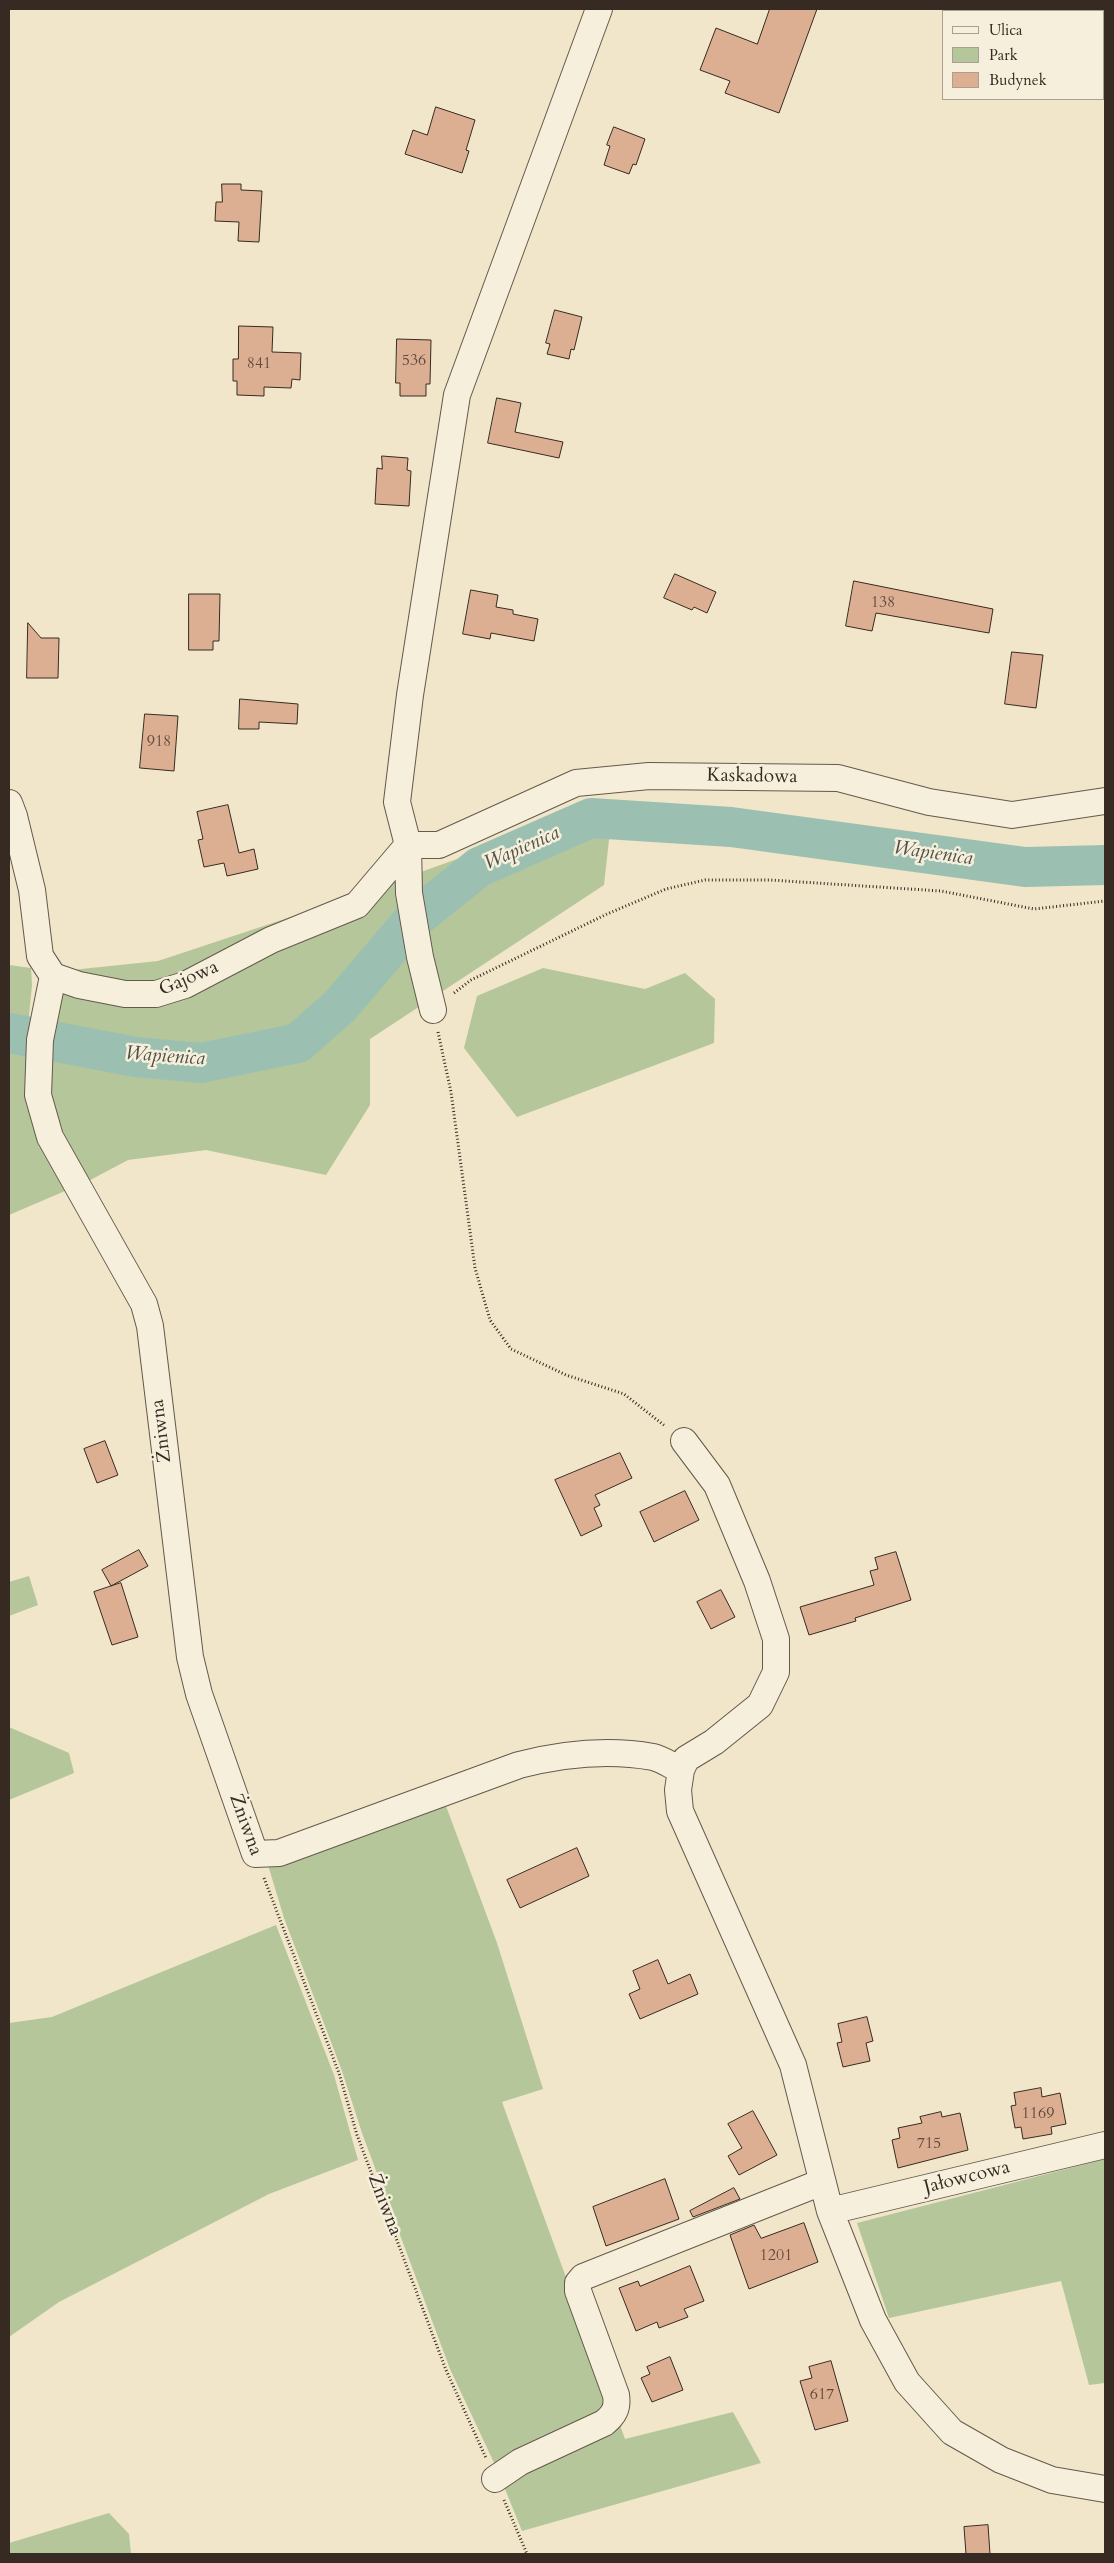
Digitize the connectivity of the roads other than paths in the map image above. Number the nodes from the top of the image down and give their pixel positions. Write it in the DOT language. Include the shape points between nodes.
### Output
graph roads {
  1 [pos="599,9"];
  2 [pos="1105,801"];
  3 [pos="9,803"];
  4 [pos="408,845"];
  5 [pos="54,976"];
  6 [pos="433,1010"];
  7 [pos="684,1441"];
  8 [pos="681,1770"];
  9 [pos="1105,2145"];
  10 [pos="822,2182"];
  11 [pos="830,2211"];
  12 [pos="495,2480"];
  13 [pos="1105,2489"];
  1 -- 4 [label="street" via="457,395 410,695 397,802"];
  2 -- 4 [label="street, Kaskadowa" via="1012,815 929,802 838,778 649,776 576,783 439,845"];
  3 -- 5 [label="street" via="32,890 40,956"];
  4 -- 5 [label="street, Gajowa" via="357,905 270,940 185,985 156,994 125,994 78,985"];
  4 -- 6 [label="street" via="409,893"];
  5 -- 8 [label="street, Żniwna" via="40,1040 38,1095 50,1137 144,1304 150,1326 190,1657 199,1694 255,1854 279,1853 519,1765 552,1756 592,1753 654,1757"];
  7 -- 8 [label="street" via="717,1485 757,1581 776,1639 776,1672 760,1706 686,1759"];
  8 -- 10 [label="street" via="678,1790 680,1811 792,2065"];
  9 -- 11 [label="street, Jałowcowa"];
  10 -- 11 [label="street"];
  10 -- 12 [label="street" via="583,2277 578,2283 578,2291 616,2395 613,2416 520,2462"];
  11 -- 13 [label="street" via="873,2320 907,2382 952,2432 1001,2460 1052,2480"];
}
